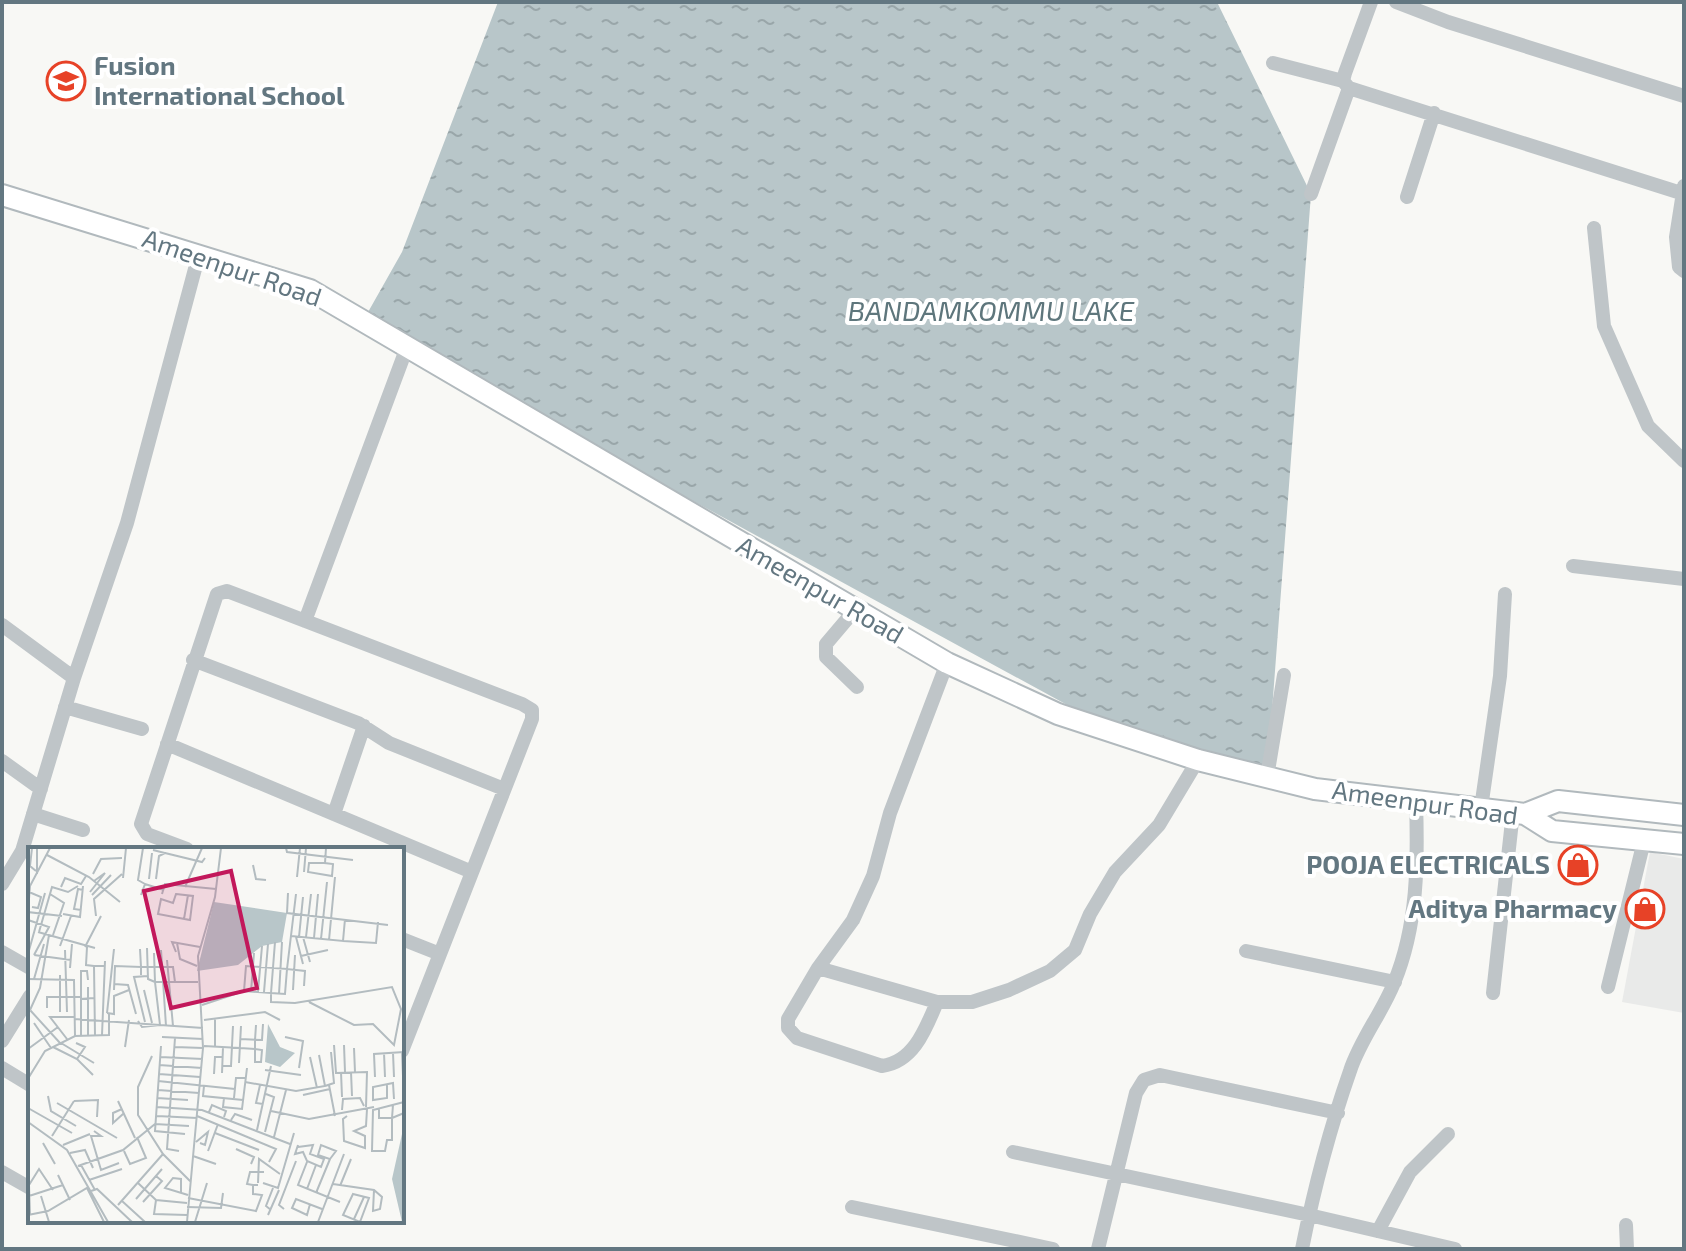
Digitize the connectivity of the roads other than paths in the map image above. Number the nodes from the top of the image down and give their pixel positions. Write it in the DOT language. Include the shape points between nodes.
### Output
graph roads {
  1 [pos="1371,2"];
  2 [pos="1396,2"];
  3 [pos="1273,63"];
  4 [pos="1346,84"];
  5 [pos="1684,96"];
  6 [pos="1434,113"];
  7 [pos="1682,190"];
  8 [pos="1311,194"];
  9 [pos="2,195"];
  10 [pos="1407,197"];
  11 [pos="1594,228"];
  12 [pos="199,254"];
  13 [pos="1684,271"];
  14 [pos="407,347"];
  15 [pos="1684,461"];
  16 [pos="1573,566"];
  17 [pos="1684,579"];
  18 [pos="1505,594"];
  19 [pos="854,611"];
  20 [pos="305,621"];
  21 [pos="2,625"];
  22 [pos="193,660"];
  23 [pos="947,663"];
  24 [pos="1284,675"];
  25 [pos="74,678"];
  26 [pos="857,687"];
  27 [pos="65,707"];
  28 [pos="364,726"];
  29 [pos="142,729"];
  30 [pos="167,744"];
  31 [pos="1198,760"];
  32 [pos="2,761"];
  33 [pos="1267,777"];
  34 [pos="41,789"];
  35 [pos="504,789"];
  36 [pos="1416,801"];
  37 [pos="1481,808"];
  38 [pos="1519,813"];
  39 [pos="33,814"];
  40 [pos="334,814"];
  41 [pos="1674,814"];
  42 [pos="83,830"];
  43 [pos="1652,842"];
  44 [pos="1684,844"];
  45 [pos="182,847"];
  46 [pos="26,854"];
  47 [pos="472,872"];
  48 [pos="2,884"];
  49 [pos="404,940"];
  50 [pos="1246,951"];
  51 [pos="2,952"];
  52 [pos="440,954"];
  53 [pos="28,967"];
  54 [pos="818,968"];
  55 [pos="1395,982"];
  56 [pos="1608,987"];
  57 [pos="1493,993"];
  58 [pos="28,999"];
  59 [pos="937,1002"];
  60 [pos="2,1041"];
  61 [pos="404,1046"];
  62 [pos="2,1068"];
  63 [pos="28,1084"];
  64 [pos="1338,1113"];
  65 [pos="1448,1134"];
  66 [pos="1013,1152"];
  67 [pos="2,1172"];
  68 [pos="1115,1174"];
  69 [pos="28,1187"];
  70 [pos="852,1207"];
  71 [pos="1309,1215"];
  72 [pos="1626,1225"];
  73 [pos="1378,1231"];
  74 [pos="1053,1249"];
  75 [pos="1098,1249"];
  76 [pos="1302,1249"];
  77 [pos="1455,1249"];
  78 [pos="1627,1249"];
  1 -- 4 [label="street"];
  2 -- 5 [label="street"];
  3 -- 4 [label="street"];
  4 -- 6 [label="street"];
  4 -- 8 [label="street"];
  6 -- 7 [label="street"];
  6 -- 10 [label="street"];
  7 -- 13 [label="street" via="1676,237"];
  9 -- 12 [label="street, Ameenpur Road"];
  11 -- 15 [label="street" via="1604,326 1648,426"];
  12 -- 14 [label="street, Ameenpur Road" via="310,290"];
  12 -- 25 [label="street" via="127,523"];
  14 -- 19 [label="street, Ameenpur Road"];
  14 -- 20 [label="street"];
  16 -- 17 [label="street"];
  18 -- 37 [label="street" via="1500,676"];
  19 -- 23 [label="street, Ameenpur Road"];
  19 -- 26 [label="street" via="826,644 826,657"];
  20 -- 22 [label="street" via="227,591 217,594"];
  20 -- 35 [label="street" via="532,710"];
  21 -- 25 [label="street"];
  22 -- 28 [label="street"];
  22 -- 30 [label="street"];
  23 -- 31 [label="street, Ameenpur Road" via="1058,714"];
  23 -- 54 [label="street" via="890,813 873,876 853,920"];
  24 -- 33 [label="street"];
  25 -- 27 [label="street"];
  27 -- 29 [label="street"];
  27 -- 34 [label="street"];
  28 -- 35 [label="street" via="389,743"];
  28 -- 40 [label="street"];
  30 -- 40 [label="street"];
  30 -- 45 [label="street" via="141,824 147,834"];
  31 -- 33 [label="street, Ameenpur Road"];
  31 -- 59 [label="street" via="1159,825 1115,872 1075,950 1050,971 1009,990 972,1002"];
  32 -- 34 [label="street"];
  33 -- 36 [label="street, Ameenpur Road" via="1315,789"];
  34 -- 39 [label="street"];
  35 -- 47 [label="street"];
  36 -- 37 [label="street, Ameenpur Road"];
  36 -- 55 [label="street" via="1418,866"];
  37 -- 38 [label="street, Ameenpur Road"];
  38 -- 41 [label="street" via="1558,801"];
  38 -- 43 [label="street, Ameenpur Road" via="1552,831"];
  38 -- 57 [label="street"];
  39 -- 42 [label="street"];
  39 -- 46 [label="street"];
  40 -- 47 [label="street"];
  41 -- 43 [label="street"];
  43 -- 44 [label="street, Ameenpur Road"];
  43 -- 56 [label="street"];
  46 -- 48 [label="street"];
  47 -- 52 [label="street"];
  49 -- 52 [label="street"];
  50 -- 55 [label="street"];
  51 -- 53 [label="street"];
  52 -- 61 [label="street"];
  54 -- 59 [label="street"];
  54 -- 59 [label="street" via="788,1019 788,1028 797,1038 882,1066 909,1052 922,1037"];
  55 -- 64 [label="street" via="1350,1068"];
  58 -- 60 [label="street"];
  62 -- 63 [label="street"];
  64 -- 68 [label="street" via="1160,1075 1144,1080 1136,1093"];
  64 -- 71 [label="street"];
  65 -- 73 [label="street" via="1410,1172"];
  66 -- 68 [label="street"];
  67 -- 69 [label="street"];
  68 -- 71 [label="street"];
  68 -- 75 [label="street"];
  70 -- 74 [label="street"];
  71 -- 73 [label="street"];
  71 -- 76 [label="street"];
  72 -- 78 [label="street"];
  73 -- 77 [label="street"];
}
